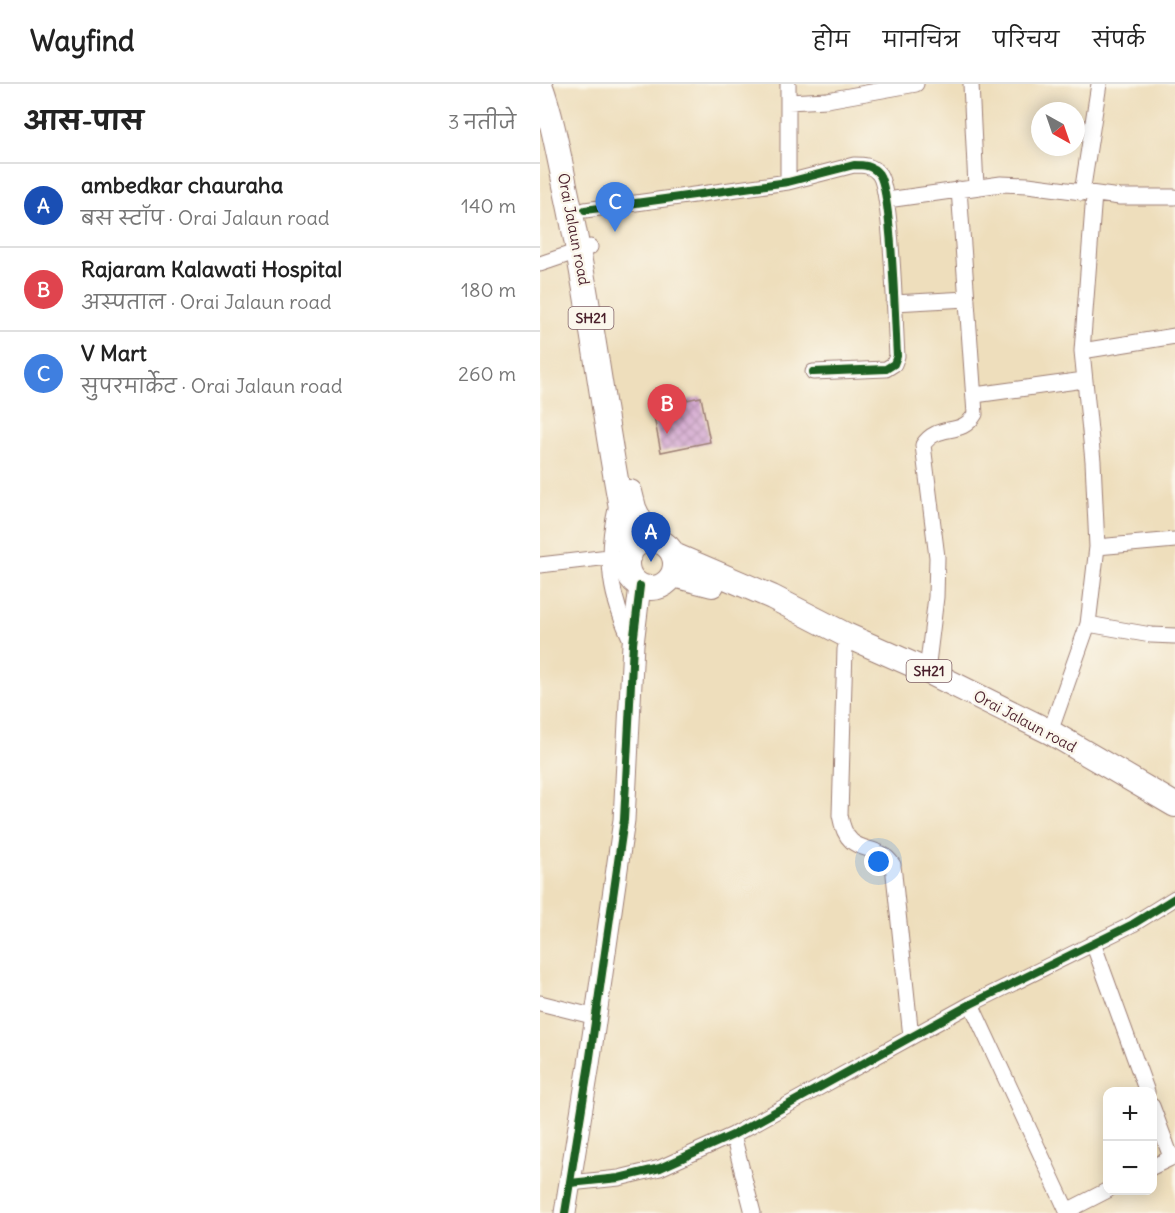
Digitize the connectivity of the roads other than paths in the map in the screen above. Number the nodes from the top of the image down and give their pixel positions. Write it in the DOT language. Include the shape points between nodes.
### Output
graph roads {
  1 [pos="540,84"];
  2 [pos="550,84"];
  3 [pos="788,84"];
  4 [pos="916,84"];
  5 [pos="971,84"];
  6 [pos="1099,84"];
  7 [pos="788,102"];
  8 [pos="788,182"];
  9 [pos="976,187"];
  10 [pos="959,189"];
  11 [pos="1088,193"];
  12 [pos="1175,198"];
  13 [pos="887,200"];
  14 [pos="585,210"];
  15 [pos="585,249"];
  16 [pos="540,264"];
  17 [pos="967,299"];
  18 [pos="894,303"];
  19 [pos="1175,336"];
  20 [pos="1082,351"];
  21 [pos="813,372"];
  22 [pos="1084,380"];
  23 [pos="975,395"];
  24 [pos="1175,540"];
  25 [pos="1097,547"];
  26 [pos="629,550"];
  27 [pos="540,565"];
  28 [pos="674,565"];
  29 [pos="640,586"];
  30 [pos="1088,624"];
  31 [pos="1175,636"];
  32 [pos="633,644"];
  33 [pos="846,649"];
  34 [pos="927,671"];
  35 [pos="1050,732"];
  36 [pos="1175,805"];
  37 [pos="1175,817"];
  38 [pos="1175,898"];
  39 [pos="1093,943"];
  40 [pos="540,1003"];
  41 [pos="970,1004"];
  42 [pos="596,1017"];
  43 [pos="911,1037"];
  44 [pos="1145,1087"];
  45 [pos="1157,1118"];
  46 [pos="733,1135"];
  47 [pos="1173,1157"];
  48 [pos="1157,1165"];
  49 [pos="570,1183"];
  50 [pos="1103,1192"];
  51 [pos="1067,1212"];
  52 [pos="565,1213"];
  53 [pos="753,1213"];
  1 -- 15 [label="main road, Orai Jalaun road / SH21"];
  2 -- 14 [label="main road"];
  3 -- 7 [label="street"];
  4 -- 7 [label="street" via="827,100"];
  5 -- 9 [label="street"];
  6 -- 11 [label="street"];
  7 -- 8 [label="street"];
  8 -- 13 [label="street" via="865,165 879,174"];
  8 -- 14 [label="street"];
  9 -- 10 [label="street"];
  9 -- 11 [label="street" via="1028,185"];
  10 -- 13 [label="street"];
  10 -- 17 [label="street"];
  11 -- 12 [label="street"];
  11 -- 20 [label="street"];
  13 -- 18 [label="street"];
  14 -- 15 [label="main road"];
  15 -- 16 [label="street"];
  15 -- 26 [label="main road, Orai Jalaun road / SH21" via="618,500"];
  15 -- 26 [label="main road" via="634,508"];
  17 -- 18 [label="street"];
  17 -- 23 [label="street"];
  18 -- 21 [label="street" via="894,364 886,369"];
  19 -- 20 [label="street"];
  20 -- 22 [label="street"];
  22 -- 23 [label="street"];
  22 -- 25 [label="street"];
  23 -- 34 [label="street" via="975,414 970,423 937,432 923,445 937,557"];
  24 -- 25 [label="street"];
  25 -- 30 [label="street"];
  26 -- 27 [label="street"];
  26 -- 28 [label="main road, Orai Jalaun road / SH21" via="664,543"];
  26 -- 29 [label="main road, Orai Jalaun road / SH21" via="627,568"];
  26 -- 32 [label="street" via="614,593"];
  28 -- 29 [label="main road" via="662,586"];
  28 -- 33 [label="main road, Orai Jalaun road / SH21"];
  28 -- 34 [label="main road, Orai Jalaun road / SH21" via="772,597"];
  29 -- 32 [label="street"];
  30 -- 31 [label="street"];
  30 -- 35 [label="street"];
  32 -- 42 [label="street" via="624,820"];
  33 -- 37 [label="main road, Orai Jalaun road / SH21" via="1046,742"];
  33 -- 43 [label="street" via="842,829 857,846 880,853 893,866"];
  34 -- 35 [label="main road, Orai Jalaun road / SH21"];
  35 -- 36 [label="main road, Orai Jalaun road / SH21"];
  38 -- 39 [label="street"];
  39 -- 41 [label="street"];
  39 -- 44 [label="street"];
  40 -- 42 [label="street"];
  41 -- 43 [label="street"];
  41 -- 51 [label="street"];
  42 -- 49 [label="street"];
  43 -- 46 [label="street"];
  45 -- 47 [label="street"];
  46 -- 49 [label="street" via="660,1168 619,1178"];
  46 -- 53 [label="street"];
  47 -- 48 [label="street"];
  49 -- 52 [label="street"];
  50 -- 51 [label="street"];
}
